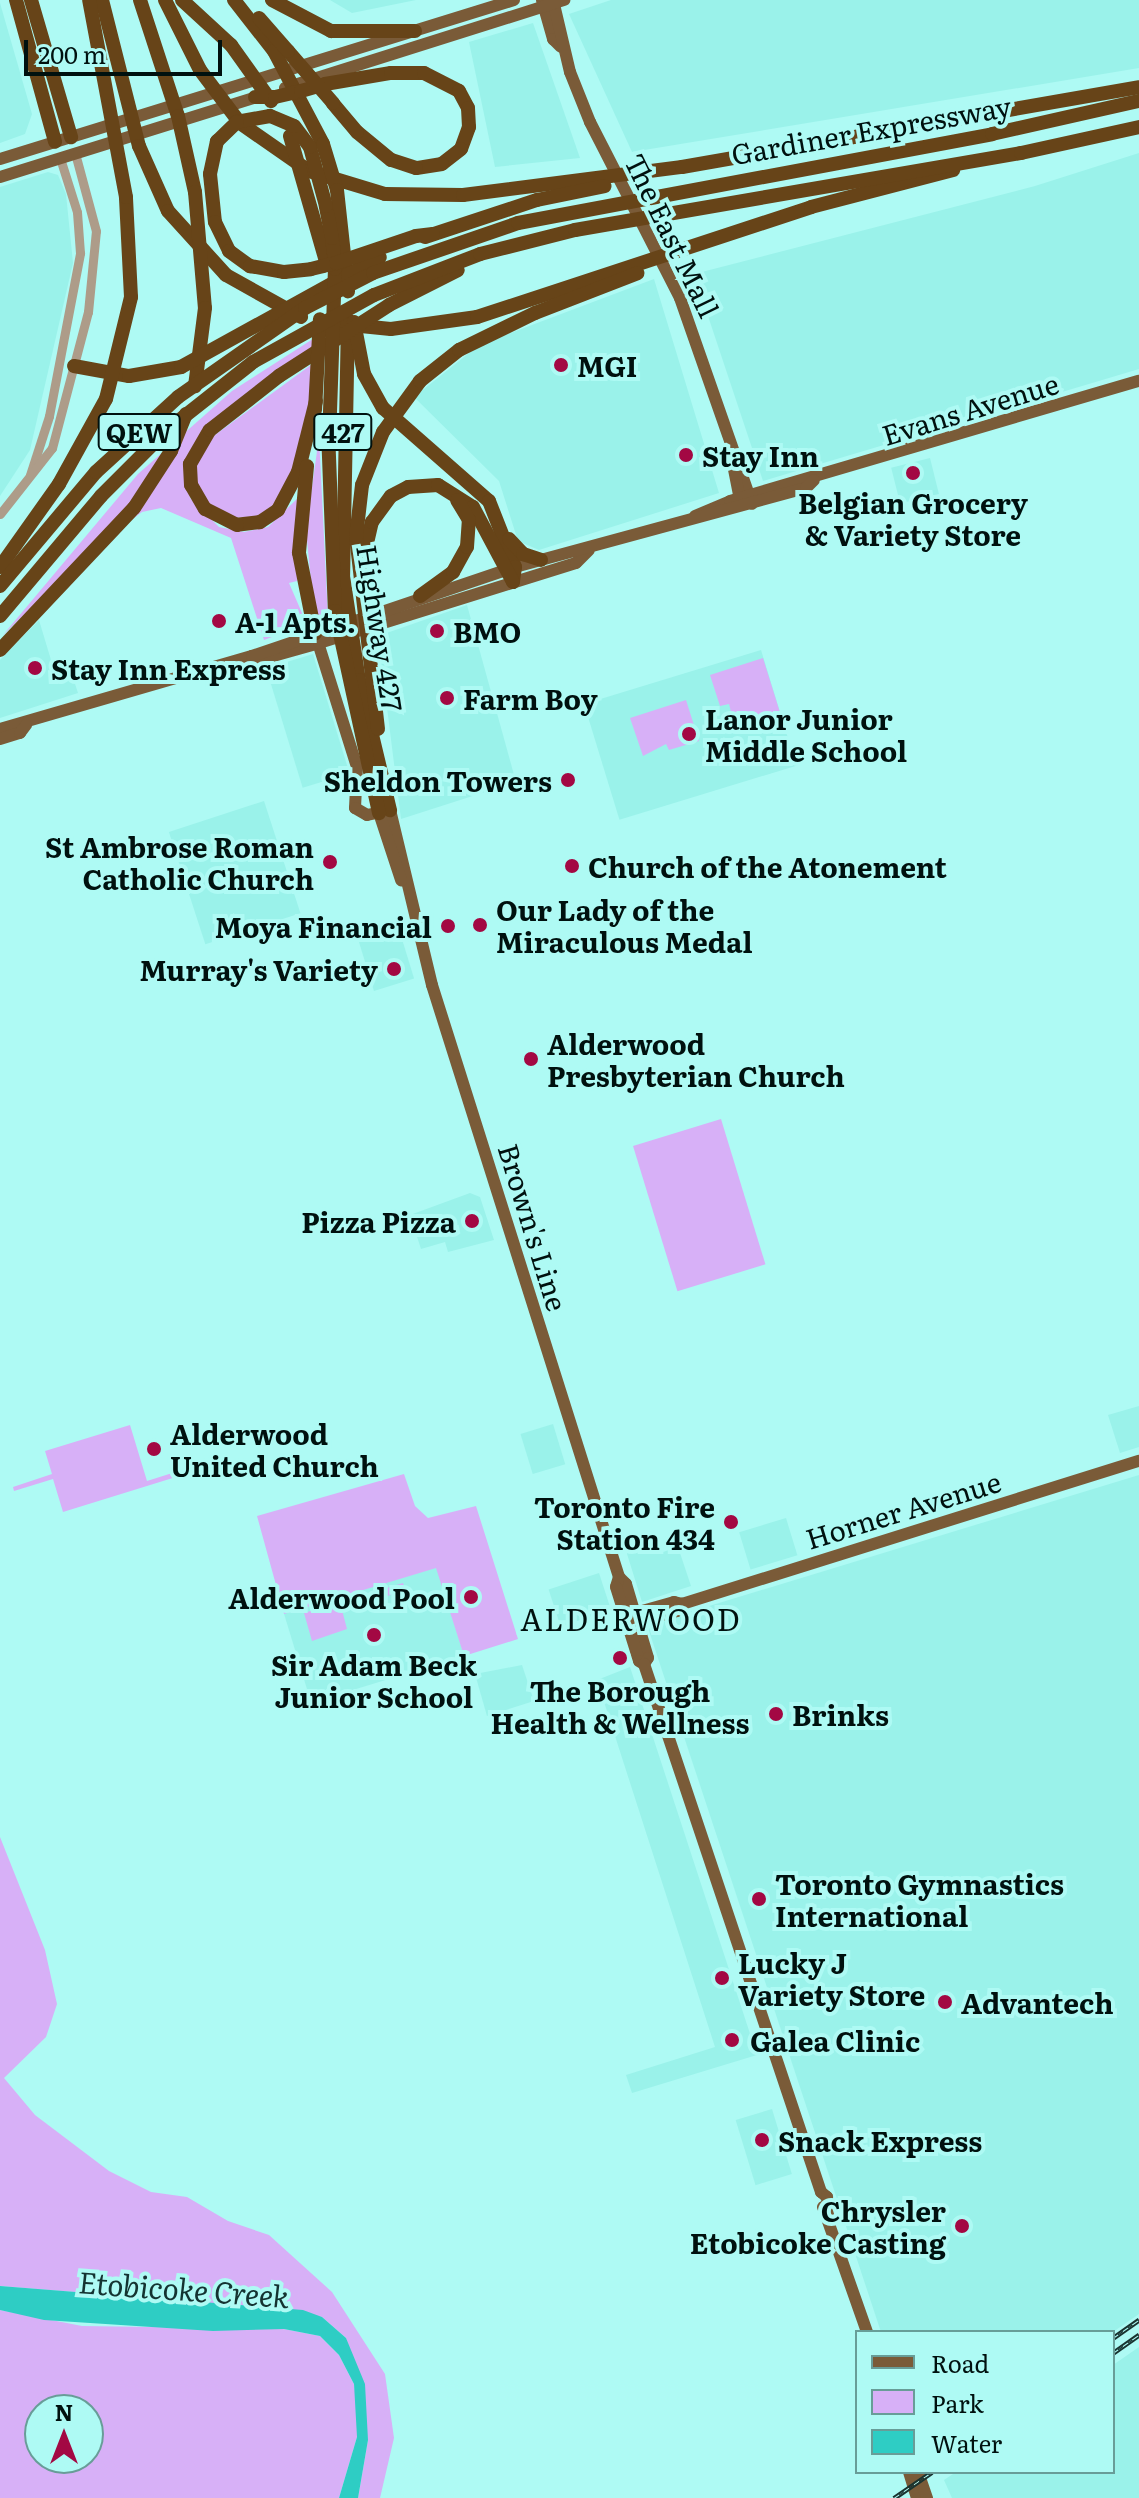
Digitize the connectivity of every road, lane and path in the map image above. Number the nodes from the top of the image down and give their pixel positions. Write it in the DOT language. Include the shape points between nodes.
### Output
graph roads {
  1 [pos="16,0"];
  2 [pos="31,0"];
  3 [pos="89,0"];
  4 [pos="102,0"];
  5 [pos="140,0"];
  6 [pos="165,0"];
  7 [pos="182,0"];
  8 [pos="234,0"];
  9 [pos="242,0"];
  10 [pos="272,0"];
  11 [pos="514,0"];
  12 [pos="551,2"];
  13 [pos="415,31"];
  14 [pos="325,80"];
  15 [pos="1139,87"];
  16 [pos="255,97"];
  17 [pos="1139,101"];
  18 [pos="276,108"];
  19 [pos="1139,127"];
  20 [pos="290,136"];
  21 [pos="71,137"];
  22 [pos="55,142"];
  23 [pos="75,153"];
  24 [pos="1021,153"];
  25 [pos="60,158"];
  26 [pos="0,159"];
  27 [pos="0,177"];
  28 [pos="600,182"];
  29 [pos="313,207"];
  30 [pos="503,247"];
  31 [pos="371,262"];
  32 [pos="643,266"];
  33 [pos="348,295"];
  34 [pos="301,303"];
  35 [pos="68,369"];
  36 [pos="1139,381"];
  37 [pos="316,401"];
  38 [pos="329,440"];
  39 [pos="29,478"];
  40 [pos="445,489"];
  41 [pos="746,501"];
  42 [pos="0,514"];
  43 [pos="502,528"];
  44 [pos="589,550"];
  45 [pos="541,560"];
  46 [pos="0,567"];
  47 [pos="511,573"];
  48 [pos="0,586"];
  49 [pos="362,596"];
  50 [pos="420,596"];
  51 [pos="0,616"];
  52 [pos="382,616"];
  53 [pos="323,636"];
  54 [pos="0,650"];
  55 [pos="26,725"];
  56 [pos="0,729"];
  57 [pos="0,739"];
  58 [pos="379,766"];
  59 [pos="382,808"];
  60 [pos="1139,1461"];
  61 [pos="631,1619"];
  62 [pos="866,2330"];
  63 [pos="910,2474"];
  64 [pos="918,2474"];
  65 [pos="924,2497"];
  1 -- 22 [label="highway"];
  2 -- 21 [label="highway"];
  3 -- 46 [label="highway" via="132,256 121,352 106,399 59,484"];
  4 -- 32 [label="highway" via="156,189 178,226 214,266 256,296 301,316 350,327 408,328 503,310"];
  5 -- 54 [label="highway" via="187,151 201,235 204,329 189,406 157,475 125,519"];
  6 -- 28 [label="highway" via="208,83 263,142 326,179 403,195"];
  7 -- 18 [label="highway" via="231,45"];
  8 -- 33 [label="highway, Highway 427 / 427" via="274,51 323,144 337,190"];
  9 -- 14 [label="highway" via="383,156 425,168 449,160 464,144 468,108 459,91 443,79 413,72"];
  10 -- 13 [label="highway" via="331,31"];
  11 -- 13 [label="main road"];
  12 -- 14 [label="main road"];
  12 -- 41 [label="main road, The East Mall" via="561,47 590,122 680,298"];
  13 -- 21 [label="main road"];
  14 -- 16 [label="highway"];
  15 -- 28 [label="highway"];
  16 -- 23 [label="main road"];
  17 -- 31 [label="highway, Gardiner Expressway / QEW" via="1006,132 611,203"];
  19 -- 24 [label="highway, Gardiner Expressway"];
  20 -- 29 [label="highway, Highway 427 / 427"];
  21 -- 22 [label="main road"];
  21 -- 23 [label="main road"];
  22 -- 25 [label="main road"];
  22 -- 26 [label="main road"];
  23 -- 25 [label="main road"];
  23 -- 35 [label="street" via="96,231 94,272"];
  24 -- 30 [label="highway, Gardiner Expressway" via="661,214"];
  24 -- 32 [label="highway" via="811,207"];
  25 -- 27 [label="main road"];
  25 -- 35 [label="street" via="77,212 80,253"];
  28 -- 31 [label="highway" via="433,234"];
  29 -- 37 [label="highway" via="320,296"];
  29 -- 38 [label="highway, Highway 427 / 427" via="328,291"];
  30 -- 37 [label="highway" via="389,305 279,376 210,430 193,455 194,494 217,519 237,525 260,522 286,501"];
  30 -- 51 [label="highway" via="374,295 302,332 217,388 101,496"];
  31 -- 34 [label="highway, QEW"];
  31 -- 38 [label="highway" via="311,269 284,272 250,266 221,237 210,189 211,156 220,136 237,122 270,116 305,138 317,167 335,269"];
  32 -- 49 [label="highway" via="479,338 430,372 404,400 367,468 358,509"];
  33 -- 43 [label="highway" via="373,394 393,419 475,483"];
  33 -- 58 [label="highway, Highway 427 / 427" via="343,576"];
  34 -- 35 [label="highway" via="181,367 129,376"];
  34 -- 48 [label="highway, QEW" via="208,374 96,472"];
  35 -- 39 [label="street" via="52,448"];
  35 -- 39 [label="street" via="57,374"];
  36 -- 41 [label="main road, Evans Avenue"];
  37 -- 53 [label="highway" via="299,553"];
  38 -- 59 [label="highway, Highway 427 / 427" via="335,611"];
  39 -- 42 [label="street"];
  40 -- 47 [label="highway" via="477,512"];
  40 -- 49 [label="highway" via="428,484 399,490 377,512 365,544"];
  40 -- 50 [label="highway" via="469,520 467,547 453,572"];
  41 -- 44 [label="main road, Evans Avenue"];
  43 -- 45 [label="highway" via="519,551"];
  43 -- 47 [label="highway"];
  44 -- 45 [label="main road, Evans Avenue"];
  44 -- 47 [label="main road, Evans Avenue" via="576,563"];
  45 -- 47 [label="main road, Evans Avenue"];
  47 -- 50 [label="main road, Evans Avenue"];
  47 -- 52 [label="main road, Evans Avenue"];
  49 -- 58 [label="highway"];
  50 -- 52 [label="main road, Evans Avenue"];
  52 -- 53 [label="main road, Evans Avenue"];
  53 -- 55 [label="main road, Evans Avenue"];
  53 -- 59 [label="main road" via="357,767 355,808 360,814"];
  55 -- 56 [label="main road, Evans Avenue"];
  55 -- 57 [label="main road, Evans Avenue" via="20,733"];
  58 -- 59 [label="highway, Highway 427"];
  59 -- 61 [label="main road, Brown's Line" via="619,1577 626,1584"];
  60 -- 61 [label="main road, Horner Avenue" via="682,1604 677,1611"];
  61 -- 62 [label="main road, Brown's Line"];
  63 -- 65 [label="main road"];
  64 -- 65 [label="main road"];
}
